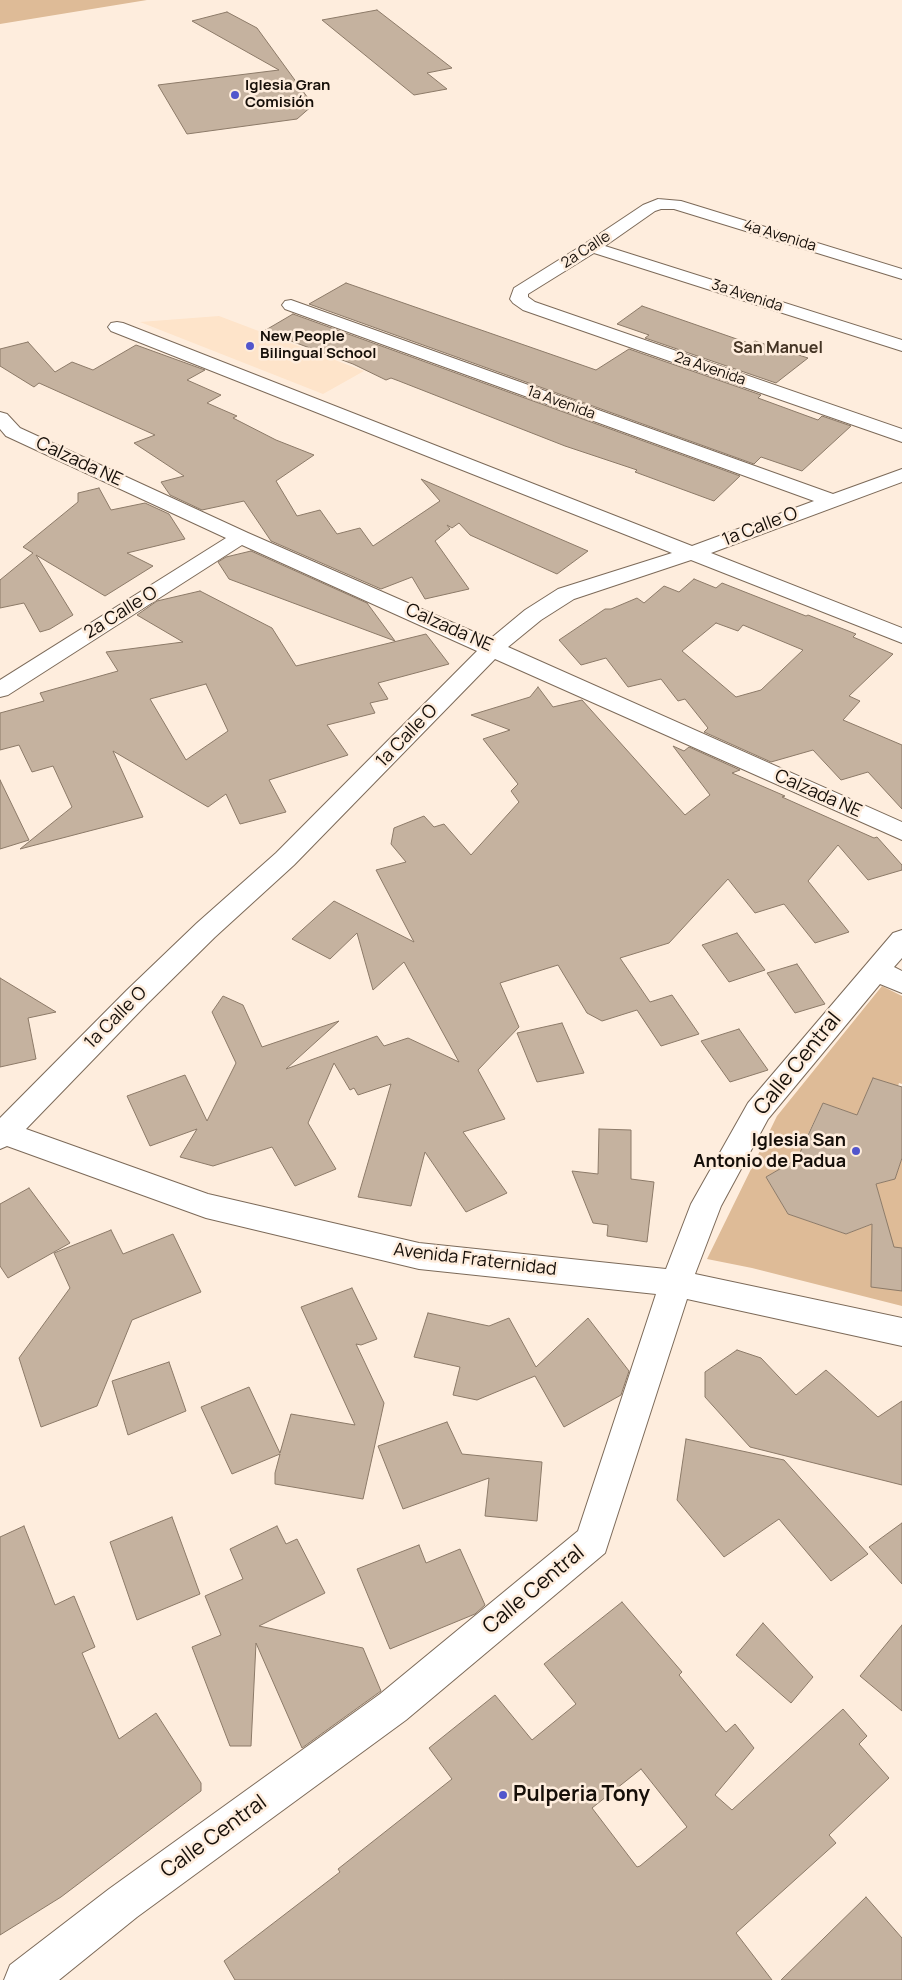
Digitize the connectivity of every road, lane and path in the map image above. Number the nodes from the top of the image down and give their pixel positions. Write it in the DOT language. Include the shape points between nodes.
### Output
graph roads {
  1 [pos="658,204"];
  2 [pos="592,247"];
  3 [pos="902,274"];
  4 [pos="519,299"];
  5 [pos="291,305"];
  6 [pos="117,327"];
  7 [pos="902,346"];
  8 [pos="4,429"];
  9 [pos="902,436"];
  10 [pos="902,475"];
  11 [pos="831,500"];
  12 [pos="241,537"];
  13 [pos="693,553"];
  14 [pos="902,636"];
  15 [pos="493,648"];
  16 [pos="0,690"];
  17 [pos="902,832"];
  18 [pos="902,940"];
  19 [pos="889,976"];
  20 [pos="1,1134"];
  21 [pos="676,1283"];
  22 [pos="902,1332"];
  23 [pos="25,1980"];
  1 -- 2 [label="street, 2a Calle"];
  1 -- 3 [label="street, 4a Avenida" via="674,204"];
  2 -- 4 [label="street, 2a Calle" via="520,292"];
  2 -- 7 [label="street, 3a Avenida"];
  4 -- 9 [label="street, 2a Avenida" via="529,306"];
  5 -- 11 [label="street, 1a Avenida"];
  6 -- 13 [label="street"];
  8 -- 12 [label="street, Calzada NE"];
  10 -- 11 [label="street, 1a Calle O"];
  11 -- 13 [label="street, 1a Calle O"];
  12 -- 15 [label="street, Calzada NE"];
  12 -- 16 [label="street, 2a Calle O"];
  13 -- 14 [label="street"];
  13 -- 15 [label="street, 1a Calle O" via="566,594 533,615"];
  15 -- 17 [label="street, Calzada NE"];
  15 -- 20 [label="street, 1a Calle O" via="292,852 144,990"];
  18 -- 19 [label="street, Calle Central"];
  19 -- 21 [label="street, Calle Central" via="758,1111 706,1204"];
  20 -- 21 [label="street, Avenida Fraternidad" via="206,1206 419,1256"];
  21 -- 22 [label="street, Avenida Fraternidad"];
  21 -- 23 [label="street, Calle Central" via="592,1541 393,1707 123,1903"];
}
